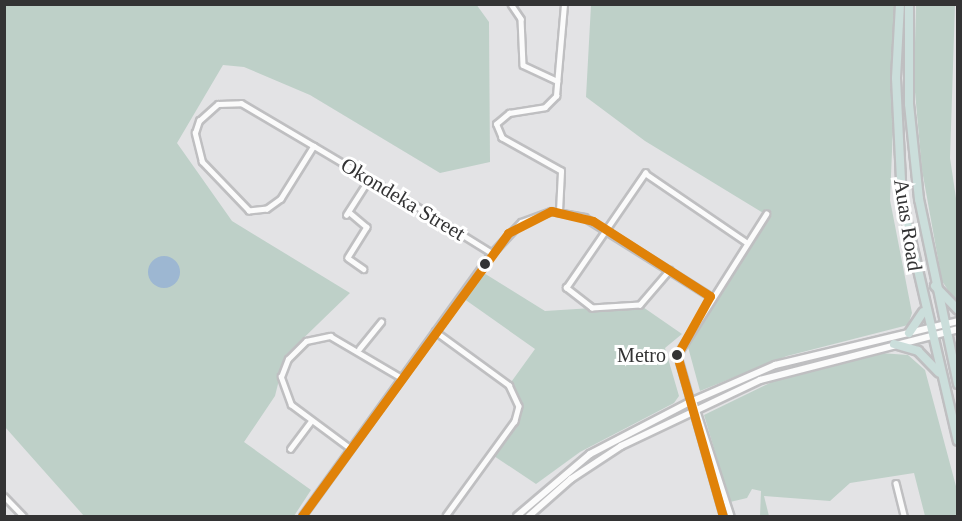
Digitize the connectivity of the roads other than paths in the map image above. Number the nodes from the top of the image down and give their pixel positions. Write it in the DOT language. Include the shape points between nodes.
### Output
graph roads {
  1 [pos="512,4"];
  2 [pos="564,4"];
  3 [pos="900,4"];
  4 [pos="909,4"];
  5 [pos="558,81"];
  6 [pos="314,146"];
  7 [pos="369,179"];
  8 [pos="559,211"];
  9 [pos="766,214"];
  10 [pos="605,228"];
  11 [pos="746,242"];
  12 [pos="492,253"];
  13 [pos="364,269"];
  14 [pos="670,270"];
  15 [pos="933,283"];
  16 [pos="710,296"];
  17 [pos="924,310"];
  18 [pos="957,310"];
  19 [pos="957,321"];
  20 [pos="381,322"];
  21 [pos="944,328"];
  22 [pos="957,329"];
  23 [pos="435,331"];
  24 [pos="930,332"];
  25 [pos="909,333"];
  26 [pos="894,344"];
  27 [pos="360,349"];
  28 [pos="957,356"];
  29 [pos="954,370"];
  30 [pos="941,375"];
  31 [pos="400,377"];
  32 [pos="957,384"];
  33 [pos="690,400"];
  34 [pos="694,410"];
  35 [pos="311,422"];
  36 [pos="957,441"];
  37 [pos="349,448"];
  38 [pos="290,449"];
  39 [pos="896,483"];
  40 [pos="4,496"];
  41 [pos="23,516"];
  42 [pos="302,516"];
  43 [pos="446,516"];
  44 [pos="517,516"];
  45 [pos="529,516"];
  46 [pos="723,516"];
  47 [pos="731,516"];
  48 [pos="904,516"];
  1 -- 5 [label="street" via="521,19 523,65"];
  2 -- 5 [label="street"];
  3 -- 17 [label="highway, Auas Road" via="900,182"];
  4 -- 15 [label="highway, Auas Road" via="909,104"];
  5 -- 8 [label="street" via="551,103 509,112 496,124 502,138 561,171"];
  6 -- 6 [label="street, Okondeka Street" via="229,101 210,110 195,134 202,162 249,211 267,209 281,199"];
  6 -- 7 [label="street, Okondeka Street"];
  7 -- 12 [label="street, Okondeka Street"];
  7 -- 13 [label="street" via="348,214 367,228 346,256"];
  8 -- 10 [label="street"];
  8 -- 12 [label="street" via="522,222"];
  9 -- 11 [label="street"];
  10 -- 11 [label="street" via="648,173"];
  10 -- 14 [label="street"];
  10 -- 14 [label="street" via="566,288 586,305 646,304"];
  11 -- 16 [label="street"];
  12 -- 23 [label="street"];
  14 -- 16 [label="street"];
  15 -- 18 [label="highway"];
  15 -- 21 [label="highway, Auas Road"];
  16 -- 33 [label="street" via="676,355"];
  17 -- 24 [label="highway, Auas Road"];
  17 -- 25 [label="highway"];
  19 -- 21 [label="main road"];
  20 -- 27 [label="street"];
  21 -- 22 [label="main road"];
  21 -- 24 [label="main road"];
  21 -- 29 [label="highway, Auas Road"];
  23 -- 31 [label="street"];
  23 -- 43 [label="street" via="509,385 519,406 515,421"];
  24 -- 25 [label="main road"];
  24 -- 26 [label="main road"];
  24 -- 30 [label="highway, Auas Road"];
  25 -- 33 [label="main road" via="775,365"];
  26 -- 30 [label="highway" via="918,351"];
  26 -- 34 [label="main road" via="778,373"];
  27 -- 31 [label="street"];
  27 -- 35 [label="street" via="339,337 318,336 288,359 283,392"];
  28 -- 29 [label="highway"];
  29 -- 32 [label="highway, Auas Road"];
  30 -- 36 [label="highway, Auas Road"];
  31 -- 37 [label="street"];
  33 -- 34 [label="street"];
  33 -- 44 [label="main road" via="590,454"];
  34 -- 45 [label="main road" via="594,462"];
  34 -- 46 [label="street"];
  34 -- 47 [label="street"];
  35 -- 37 [label="street"];
  35 -- 38 [label="street"];
  37 -- 42 [label="street"];
  39 -- 48 [label="street"];
  40 -- 41 [label="street"];
}
